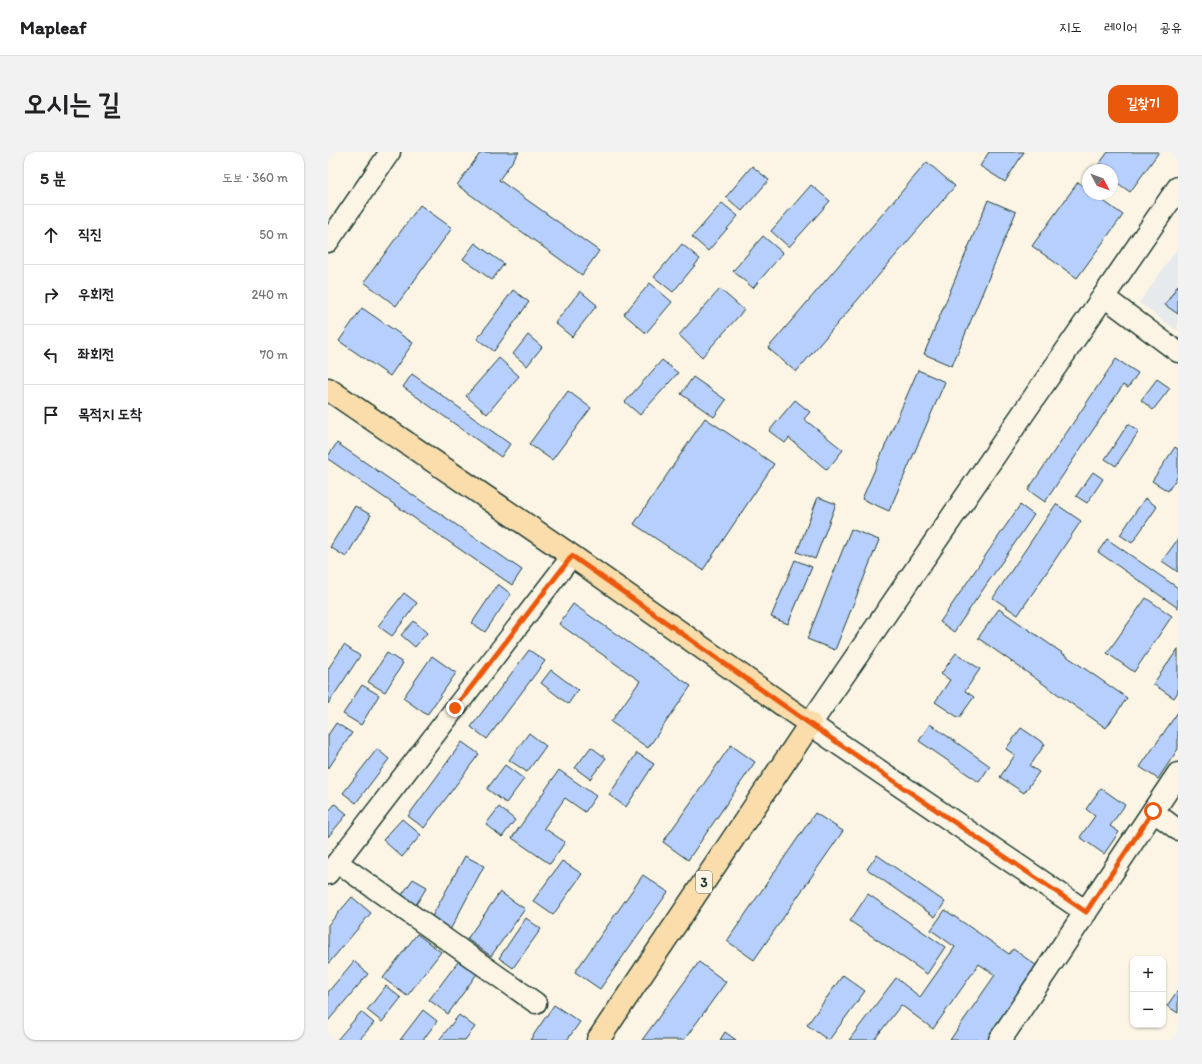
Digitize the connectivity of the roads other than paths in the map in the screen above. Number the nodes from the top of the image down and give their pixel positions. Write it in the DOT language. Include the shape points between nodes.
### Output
graph roads {
  1 [pos="390,152"];
  2 [pos="1178,188"];
  3 [pos="328,242"];
  4 [pos="1103,296"];
  5 [pos="1178,352"];
  6 [pos="328,389"];
  7 [pos="572,556"];
  8 [pos="810,724"];
  9 [pos="1178,774"];
  10 [pos="1153,811"];
  11 [pos="1178,830"];
  12 [pos="333,868"];
  13 [pos="1086,912"];
  14 [pos="536,1003"];
  15 [pos="598,1040"];
  16 [pos="1000,1040"];
  1 -- 3 [label="street"];
  2 -- 4 [label="street, 3"];
  4 -- 5 [label="street"];
  4 -- 8 [label="street, 3"];
  6 -- 7 [label="main road"];
  7 -- 8 [label="main road"];
  7 -- 12 [label="street"];
  8 -- 13 [label="street"];
  8 -- 15 [label="main road, 3"];
  9 -- 10 [label="street"];
  10 -- 11 [label="street"];
  10 -- 13 [label="street"];
  12 -- 14 [label="street"];
  13 -- 16 [label="street"];
}
